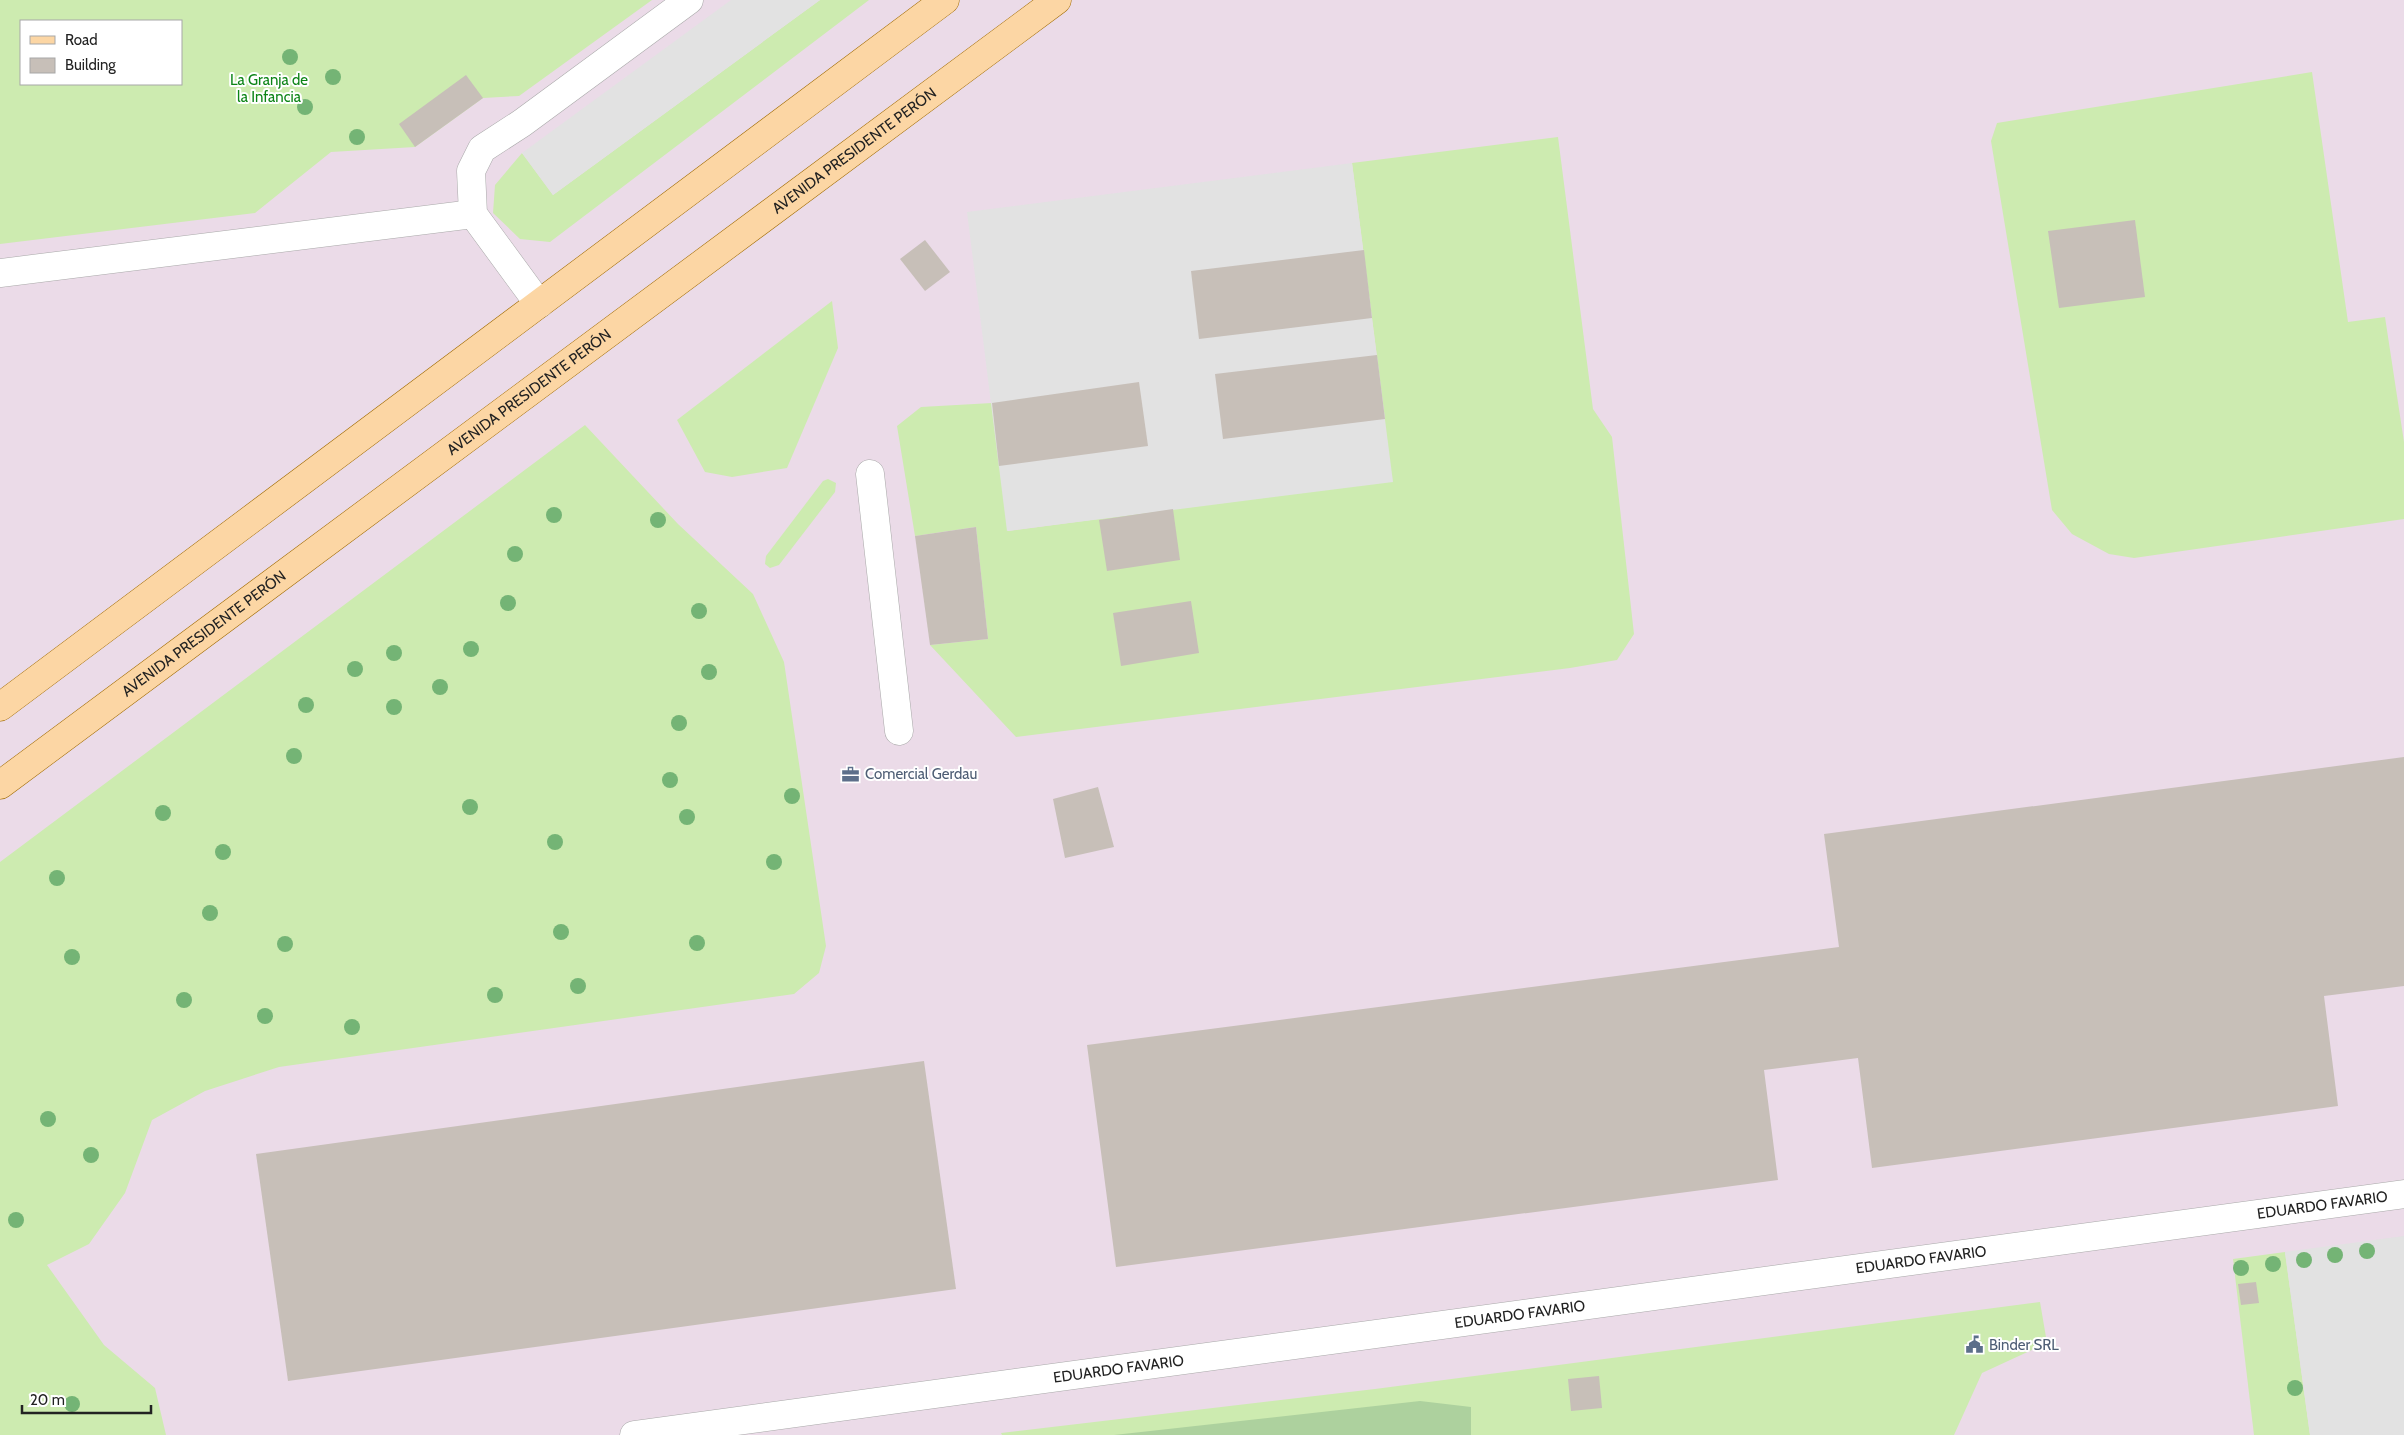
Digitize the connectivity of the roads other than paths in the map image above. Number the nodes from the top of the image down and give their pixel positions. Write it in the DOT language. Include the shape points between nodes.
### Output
graph roads {
  1 [pos="689,0"];
  2 [pos="945,0"];
  3 [pos="1057,0"];
  4 [pos="473,214"];
  5 [pos="0,273"];
  6 [pos="539,304"];
  7 [pos="870,474"];
  8 [pos="0,707"];
  9 [pos="898,731"];
  10 [pos="0,785"];
  11 [pos="2404,1194"];
  12 [pos="634,1435"];
  1 -- 4 [label="lane" via="482,149 472,171"];
  2 -- 6 [label="main road"];
  3 -- 10 [label="main road, AVENIDA PRESIDENTE PERÓN"];
  4 -- 5 [label="lane"];
  4 -- 6 [label="lane"];
  6 -- 8 [label="main road"];
  7 -- 9 [label="lane"];
  11 -- 12 [label="lane, EDUARDO FAVARIO"];
}
